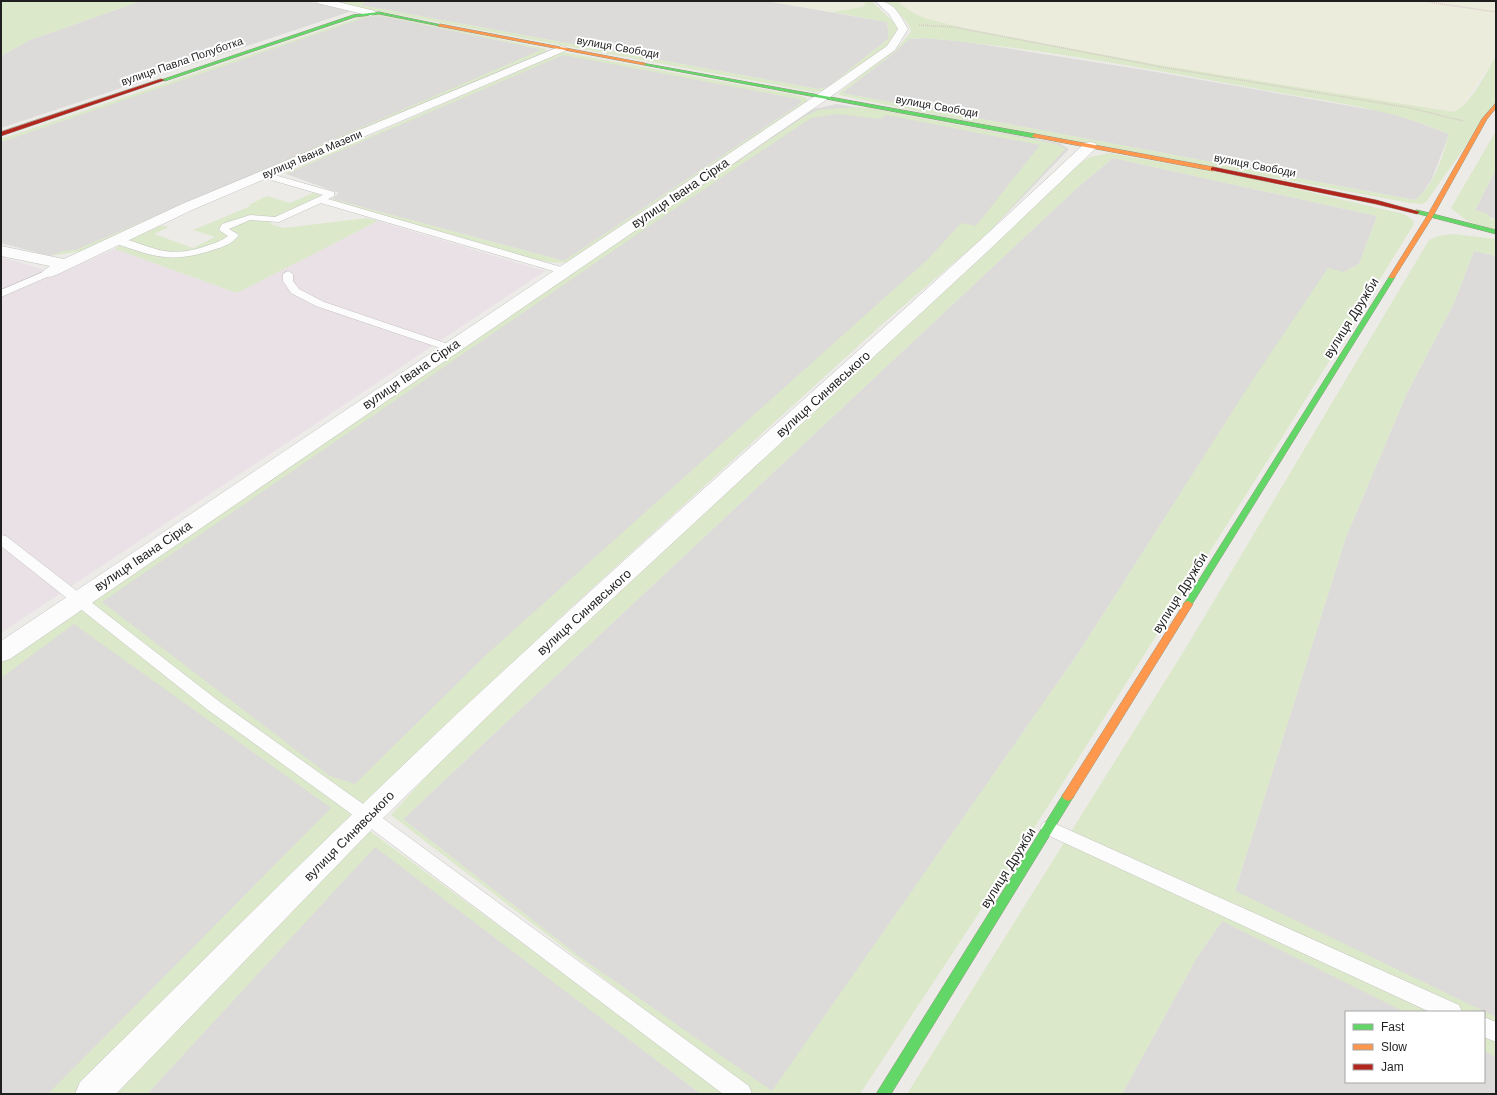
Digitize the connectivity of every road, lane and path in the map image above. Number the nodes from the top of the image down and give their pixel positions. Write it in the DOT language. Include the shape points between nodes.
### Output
graph roads {
  1 [pos="320,1"];
  2 [pos="880,1"];
  3 [pos="1422,1"];
  4 [pos="1496,12"];
  5 [pos="371,13"];
  6 [pos="901,23"];
  7 [pos="561,48"];
  8 [pos="822,97"];
  9 [pos="1496,105"];
  10 [pos="1480,127"];
  11 [pos="1,134"];
  12 [pos="1090,146"];
  13 [pos="264,174"];
  14 [pos="320,200"];
  15 [pos="1430,216"];
  16 [pos="1496,232"];
  17 [pos="118,240"];
  18 [pos="1,251"];
  19 [pos="64,264"];
  20 [pos="564,271"];
  21 [pos="50,272"];
  22 [pos="288,274"];
  23 [pos="1,294"];
  24 [pos="450,348"];
  25 [pos="1,539"];
  26 [pos="78,600"];
  27 [pos="1,653"];
  28 [pos="367,816"];
  29 [pos="1049,828"];
  30 [pos="1450,1011"];
  31 [pos="1485,1027"];
  32 [pos="1496,1032"];
  33 [pos="92,1094"];
  34 [pos="741,1094"];
  35 [pos="883,1094"];
  1 -- 5 [label="street"];
  2 -- 6 [label="street"];
  3 -- 4 [label="path"];
  5 -- 7 [label="street, вулиця Свободи"];
  5 -- 11 [label="street, вулиця Павла Полуботка" via="354,16"];
  6 -- 8 [label="street, вулиця Івана Сірка" via="903,29 891,48"];
  6 -- 10 [label="path" via="954,27 1167,68 1411,108 1448,116"];
  7 -- 8 [label="street, вулиця Свободи"];
  7 -- 13 [label="street, вулиця Івана Мазепи"];
  8 -- 12 [label="street, вулиця Свободи"];
  8 -- 20 [label="street, вулиця Івана Сірка"];
  9 -- 10 [label="street, вулиця Дружби"];
  10 -- 15 [label="street, вулиця Дружби"];
  12 -- 15 [label="street, вулиця Свободи" via="1262,178"];
  12 -- 28 [label="street, вулиця Синявського" via="983,248 522,668"];
  13 -- 14 [label="lane" via="331,194"];
  13 -- 17 [label="street, вулиця Івана Мазепи"];
  14 -- 17 [label="lane" via="276,220 248,216 238,220 225,226 224,230 234,235 227,242 195,254 160,255"];
  14 -- 20 [label="lane"];
  15 -- 16 [label="street, вулиця Свободи"];
  15 -- 29 [label="street, вулиця Дружби"];
  17 -- 19 [label="street, вулиця Івана Мазепи"];
  18 -- 19 [label="street"];
  19 -- 21 [label="street, вулиця Івана Мазепи"];
  20 -- 24 [label="street, вулиця Івана Сірка"];
  21 -- 23 [label="lane"];
  22 -- 24 [label="lane" via="288,281 295,292 320,304"];
  24 -- 26 [label="street, вулиця Івана Сірка"];
  25 -- 26 [label="lane"];
  26 -- 27 [label="street, вулиця Івана Сірка"];
  26 -- 28 [label="lane" via="214,706"];
  28 -- 33 [label="street, вулиця Синявського"];
  28 -- 34 [label="lane"];
  29 -- 30 [label="lane"];
  29 -- 35 [label="street, вулиця Дружби"];
  31 -- 32 [label="lane"];
}
